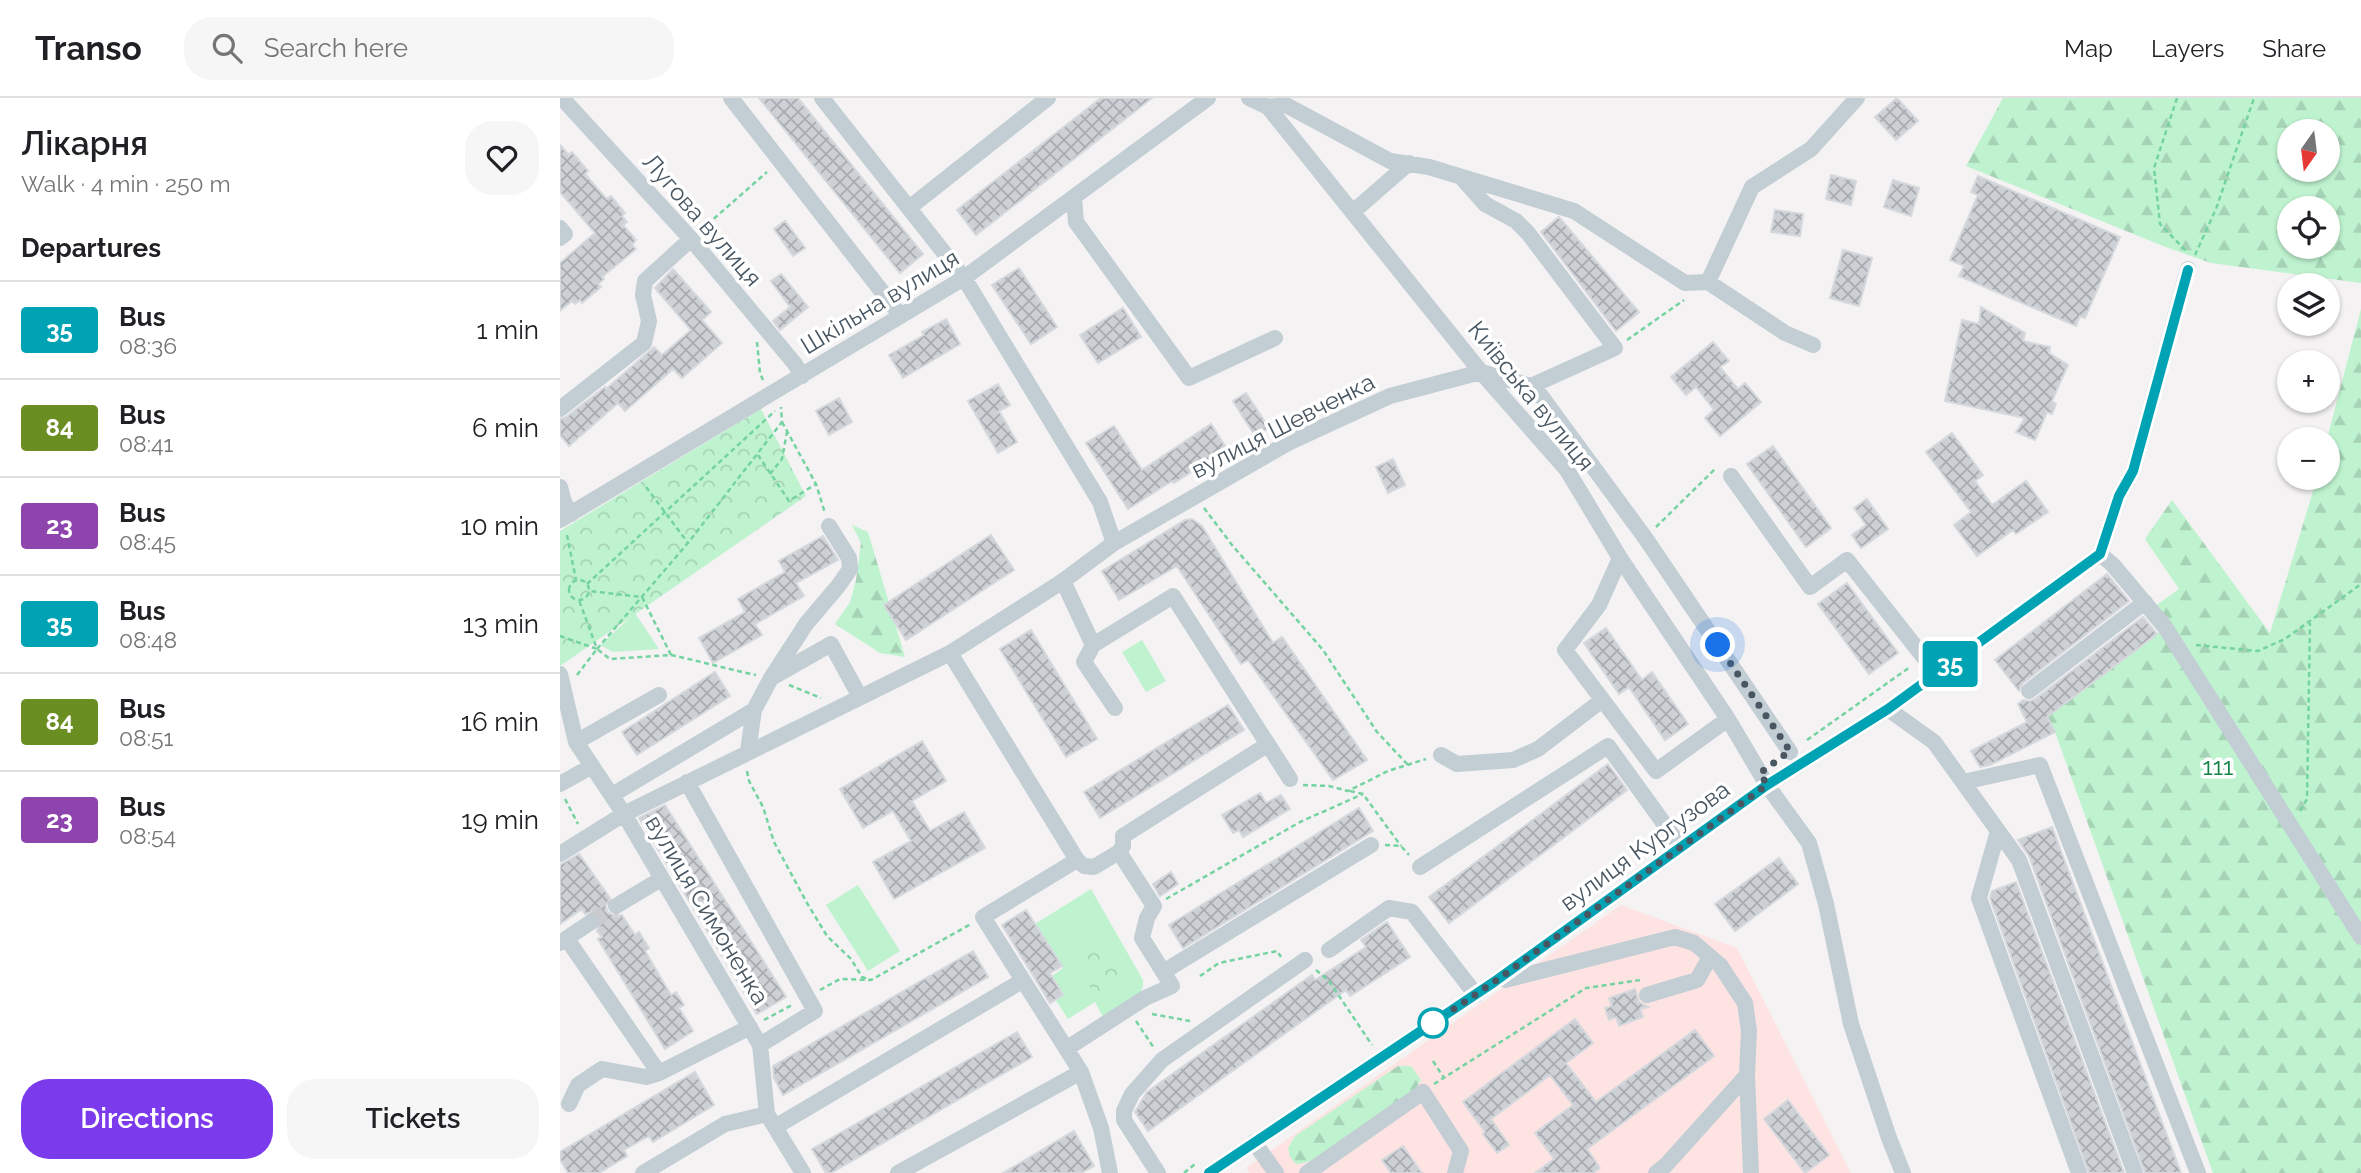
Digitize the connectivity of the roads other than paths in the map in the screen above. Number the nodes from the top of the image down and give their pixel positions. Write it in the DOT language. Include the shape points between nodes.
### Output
graph roads {
  1 [pos="731,98"];
  2 [pos="822,98"];
  3 [pos="1048,98"];
  4 [pos="1208,98"];
  5 [pos="1249,98"];
  6 [pos="1857,98"];
  7 [pos="563,102"];
  8 [pos="1268,107"];
  9 [pos="1409,163"];
  10 [pos="1461,177"];
  11 [pos="1074,198"];
  12 [pos="909,208"];
  13 [pos="1354,211"];
  14 [pos="560,228"];
  15 [pos="560,239"];
  16 [pos="691,239"];
  17 [pos="2188,270"];
  18 [pos="964,278"];
  19 [pos="1707,282"];
  20 [pos="901,316"];
  21 [pos="1275,338"];
  22 [pos="1813,345"];
  23 [pos="1481,372"];
  24 [pos="802,376"];
  25 [pos="1533,386"];
  26 [pos="560,409"];
  27 [pos="1732,477"];
  28 [pos="560,487"];
  29 [pos="565,521"];
  30 [pos="829,526"];
  31 [pos="1114,542"];
  32 [pos="2100,554"];
  33 [pos="1620,558"];
  34 [pos="1063,581"];
  35 [pos="2145,602"];
  36 [pos="1093,645"];
  37 [pos="950,653"];
  38 [pos="560,674"];
  39 [pos="1937,674"];
  40 [pos="771,678"];
  41 [pos="2029,691"];
  42 [pos="659,695"];
  43 [pos="860,697"];
  44 [pos="1601,701"];
  45 [pos="1115,708"];
  46 [pos="1888,709"];
  47 [pos="754,710"];
  48 [pos="1728,719"];
  49 [pos="576,742"];
  50 [pos="1267,745"];
  51 [pos="748,751"];
  52 [pos="1790,751"];
  53 [pos="1441,755"];
  54 [pos="592,766"];
  55 [pos="1290,779"];
  56 [pos="687,782"];
  57 [pos="1963,782"];
  58 [pos="560,784"];
  59 [pos="1767,785"];
  60 [pos="612,795"];
  61 [pos="625,814"];
  62 [pos="1998,831"];
  63 [pos="1371,845"];
  64 [pos="1681,847"];
  65 [pos="1119,852"];
  66 [pos="560,854"];
  67 [pos="1077,860"];
  68 [pos="1420,867"];
  69 [pos="662,879"];
  70 [pos="616,906"];
  71 [pos="591,922"];
  72 [pos="2361,937"];
  73 [pos="564,941"];
  74 [pos="1329,950"];
  75 [pos="1710,957"];
  76 [pos="1305,961"];
  77 [pos="1163,972"];
  78 [pos="1022,981"];
  79 [pos="1494,982"];
  80 [pos="1649,987"];
  81 [pos="1476,995"];
  82 [pos="750,1027"];
  83 [pos="760,1045"];
  84 [pos="1066,1049"];
  85 [pos="1081,1072"];
  86 [pos="659,1073"];
  87 [pos="1747,1075"];
  88 [pos="563,1101"];
  89 [pos="771,1121"];
  90 [pos="1254,1142"];
  91 [pos="643,1173"];
  92 [pos="803,1173"];
  93 [pos="898,1173"];
  94 [pos="1110,1173"];
  95 [pos="1157,1173"];
  96 [pos="1209,1173"];
  97 [pos="1276,1173"];
  98 [pos="1307,1173"];
  99 [pos="1455,1173"];
  100 [pos="1656,1173"];
  101 [pos="1751,1173"];
  102 [pos="1903,1173"];
  103 [pos="2079,1173"];
  104 [pos="2135,1173"];
  105 [pos="2198,1173"];
  1 -- 20 [label="street"];
  2 -- 12 [label="street"];
  3 -- 12 [label="street"];
  4 -- 11 [label="street, Шкільна вулиця"];
  5 -- 8 [label="street, Київська вулиця"];
  6 -- 19 [label="street" via="1811,149 1752,187"];
  7 -- 16 [label="street, Лугова вулиця"];
  8 -- 9 [label="street" via="1286,105 1390,161"];
  8 -- 13 [label="street, Київська вулиця"];
  9 -- 10 [label="street"];
  9 -- 13 [label="street"];
  10 -- 19 [label="street" via="1574,211 1685,283"];
  10 -- 25 [label="street" via="1485,204 1528,233 1615,348"];
  11 -- 18 [label="street, Шкільна вулиця"];
  11 -- 21 [label="street" via="1076,222 1189,378"];
  12 -- 18 [label="street"];
  13 -- 23 [label="street, Київська вулиця"];
  14 -- 15 [label="street" via="565,234"];
  16 -- 24 [label="street, Лугова вулиця"];
  16 -- 26 [label="street" via="645,281 649,321 644,343"];
  17 -- 32 [label="street" via="2133,471 2119,496"];
  18 -- 20 [label="street, Шкільна вулиця"];
  18 -- 31 [label="street" via="1100,502"];
  19 -- 22 [label="street" via="1785,333"];
  20 -- 24 [label="street, Шкільна вулиця"];
  23 -- 25 [label="street"];
  23 -- 31 [label="street, вулиця Шевченка" via="1390,396 1288,443"];
  23 -- 33 [label="street, Київська вулиця" via="1567,470"];
  24 -- 29 [label="street, Шкільна вулиця" via="776,400"];
  25 -- 52 [label="street" via="1646,539"];
  27 -- 39 [label="street" via="1810,587 1847,560"];
  28 -- 29 [label="street"];
  30 -- 40 [label="street" via="849,558 850,569"];
  31 -- 34 [label="street, вулиця Шевченка"];
  32 -- 35 [label="street"];
  32 -- 39 [label="street, вулиця Кургузова"];
  33 -- 44 [label="street" via="1599,605 1565,650"];
  33 -- 48 [label="street, Київська вулиця"];
  34 -- 36 [label="street"];
  34 -- 37 [label="street, вулиця Шевченка"];
  35 -- 41 [label="street"];
  35 -- 72 [label="street"];
  36 -- 45 [label="street" via="1084,662"];
  36 -- 50 [label="street" via="1172,596"];
  37 -- 43 [label="street, вулиця Шевченка"];
  37 -- 67 [label="street"];
  38 -- 49 [label="street, вулиця Симоненка"];
  39 -- 46 [label="street, вулиця Кургузова"];
  40 -- 43 [label="street" via="831,644"];
  40 -- 47 [label="street"];
  42 -- 49 [label="street"];
  43 -- 51 [label="street, вулиця Шевченка"];
  44 -- 48 [label="street" via="1656,771"];
  44 -- 53 [label="street" via="1538,749 1513,760 1457,764"];
  46 -- 57 [label="street" via="1934,742"];
  46 -- 59 [label="street, вулиця Кургузова"];
  47 -- 51 [label="street"];
  47 -- 60 [label="street"];
  48 -- 59 [label="street, Київська вулиця"];
  49 -- 54 [label="street, вулиця Симоненка"];
  50 -- 55 [label="street"];
  50 -- 65 [label="street" via="1123,835"];
  51 -- 56 [label="street, вулиця Шевченка"];
  54 -- 58 [label="street"];
  54 -- 60 [label="street, вулиця Симоненка"];
  56 -- 61 [label="street, вулиця Шевченка"];
  56 -- 83 [label="street" via="815,1011"];
  57 -- 62 [label="street"];
  57 -- 105 [label="street" via="2040,765"];
  59 -- 64 [label="street, вулиця Кургузова"];
  59 -- 102 [label="street, Київська вулиця" via="1809,843 1851,1024"];
  60 -- 61 [label="street, вулиця Симоненка"];
  61 -- 66 [label="street, вулиця Шевченка"];
  61 -- 69 [label="street, вулиця Симоненка"];
  62 -- 103 [label="street" via="1979,898"];
  62 -- 104 [label="street" via="2019,860"];
  63 -- 77 [label="street"];
  64 -- 68 [label="street" via="1608,746"];
  64 -- 79 [label="street, вулиця Кургузова"];
  65 -- 67 [label="street" via="1094,867"];
  65 -- 77 [label="street" via="1154,906 1142,938"];
  67 -- 78 [label="street" via="983,917"];
  69 -- 70 [label="street"];
  69 -- 82 [label="street, вулиця Симоненка"];
  71 -- 73 [label="street"];
  73 -- 86 [label="street"];
  74 -- 81 [label="street" via="1389,908 1412,912"];
  75 -- 79 [label="street" via="1694,943 1675,937"];
  75 -- 80 [label="street" via="1697,980"];
  75 -- 87 [label="street" via="1745,1003"];
  76 -- 95 [label="street" via="1162,1060 1132,1094 1124,1120"];
  77 -- 84 [label="street" via="1172,986"];
  78 -- 84 [label="street"];
  78 -- 89 [label="street"];
  79 -- 81 [label="street, вулиця Кургузова"];
  81 -- 90 [label="street, вулиця Кургузова"];
  82 -- 83 [label="street, вулиця Симоненка"];
  82 -- 86 [label="street"];
  83 -- 89 [label="street, вулиця Симоненка"];
  84 -- 85 [label="street"];
  85 -- 93 [label="street"];
  85 -- 94 [label="street" via="1101,1128"];
  86 -- 88 [label="street" via="646,1077 602,1069 578,1084"];
  87 -- 100 [label="street"];
  87 -- 101 [label="street"];
  89 -- 91 [label="street" via="725,1124"];
  89 -- 92 [label="street, вулиця Симоненка"];
  90 -- 96 [label="street, вулиця Кургузова"];
  90 -- 97 [label="street"];
  98 -- 99 [label="street" via="1423,1093 1461,1151"];
}
